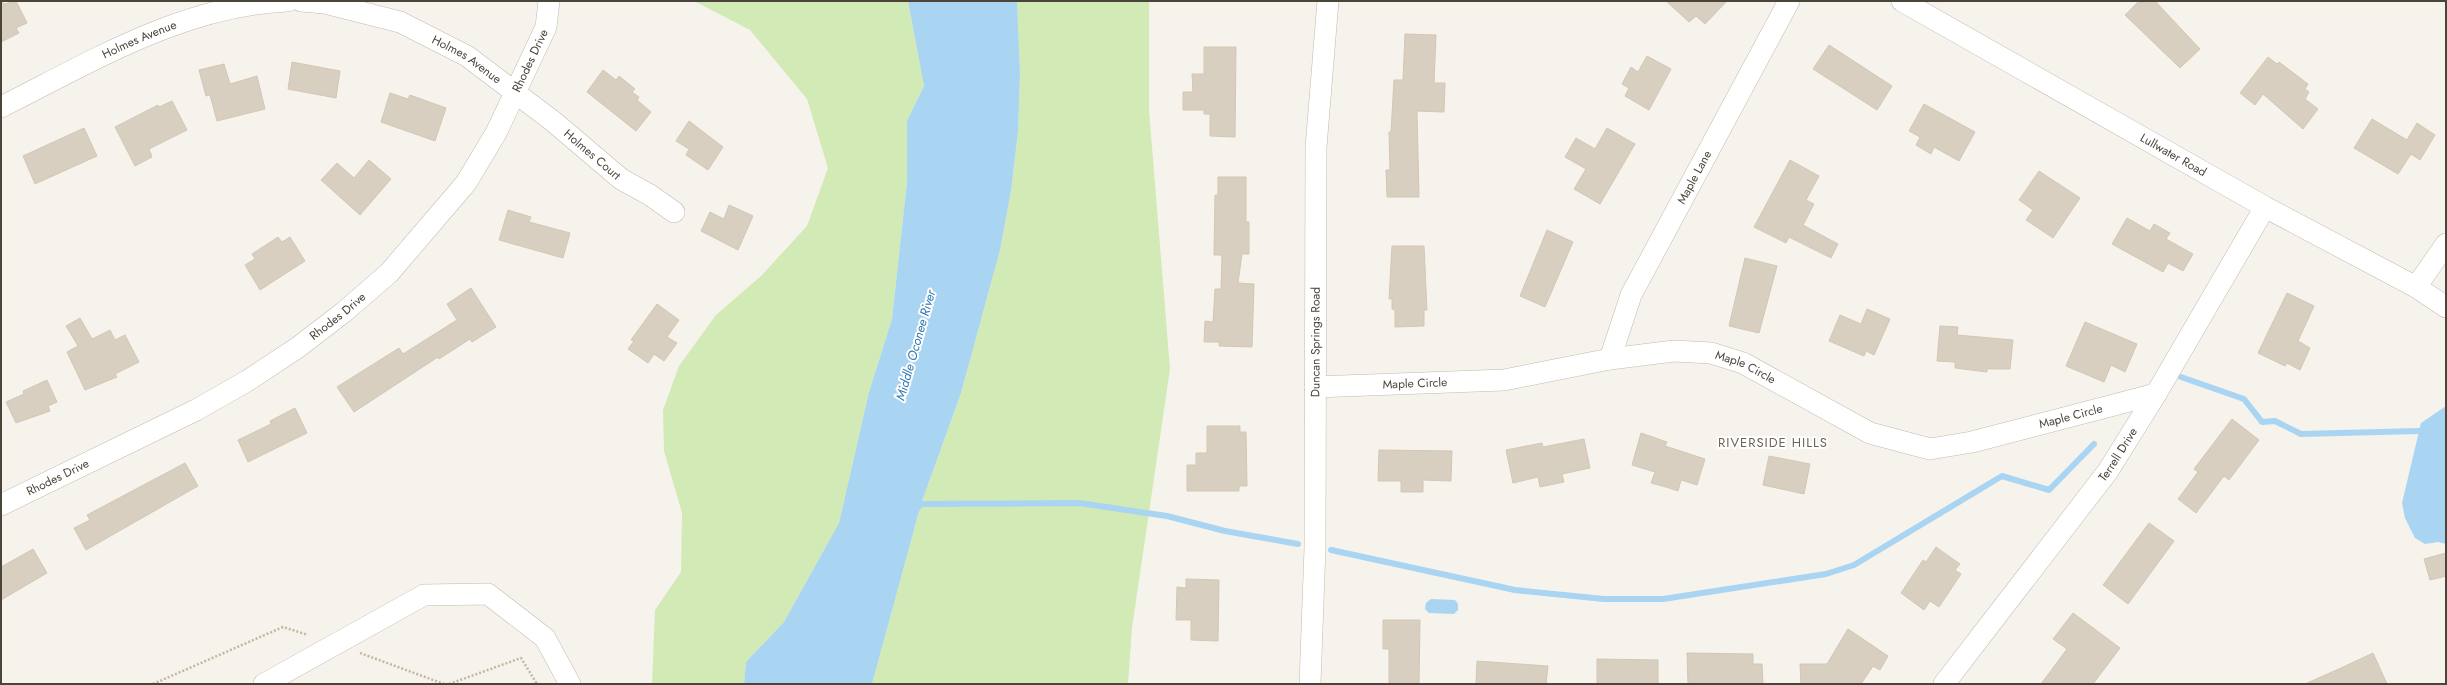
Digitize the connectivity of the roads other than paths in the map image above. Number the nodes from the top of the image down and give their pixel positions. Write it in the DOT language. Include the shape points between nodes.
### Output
graph roads {
  1 [pos="288,1"];
  2 [pos="301,1"];
  3 [pos="549,1"];
  4 [pos="1328,1"];
  5 [pos="1789,1"];
  6 [pos="1902,1"];
  7 [pos="514,92"];
  8 [pos="1,107"];
  9 [pos="2265,207"];
  10 [pos="674,212"];
  11 [pos="2446,244"];
  12 [pos="2416,287"];
  13 [pos="2446,307"];
  14 [pos="1610,359"];
  15 [pos="1315,388"];
  16 [pos="2156,394"];
  17 [pos="1,505"];
  18 [pos="264,684"];
  19 [pos="570,684"];
  20 [pos="1310,684"];
  21 [pos="1944,684"];
  1 -- 8 [label="street, Holmes Avenue" via="266,2 209,14 151,34"];
  2 -- 7 [label="street, Holmes Avenue" via="333,5 400,22 467,56"];
  3 -- 7 [label="street, Rhodes Drive" via="546,27"];
  4 -- 15 [label="street, Duncan Springs Road" via="1316,147"];
  5 -- 14 [label="street, Maple Lane" via="1631,295"];
  6 -- 9 [label="street, Lullwater Road"];
  7 -- 10 [label="street, Holmes Court" via="554,122 620,179"];
  7 -- 17 [label="street, Rhodes Drive" via="496,133 466,183 388,272 344,312 285,356 202,406"];
  9 -- 12 [label="street, Lullwater Road"];
  9 -- 16 [label="street, Terrell Drive"];
  11 -- 12 [label="street"];
  12 -- 13 [label="street, Lullwater Road"];
  14 -- 15 [label="street, Maple Circle" via="1504,380"];
  14 -- 16 [label="street, Maple Circle" via="1674,351 1711,353 1743,363 1870,433 1930,448 1980,440"];
  15 -- 20 [label="street, Duncan Springs Road" via="1315,548"];
  16 -- 21 [label="street, Terrell Drive" via="2108,470"];
  18 -- 19 [label="street" via="424,594 488,594 545,638"];
}
